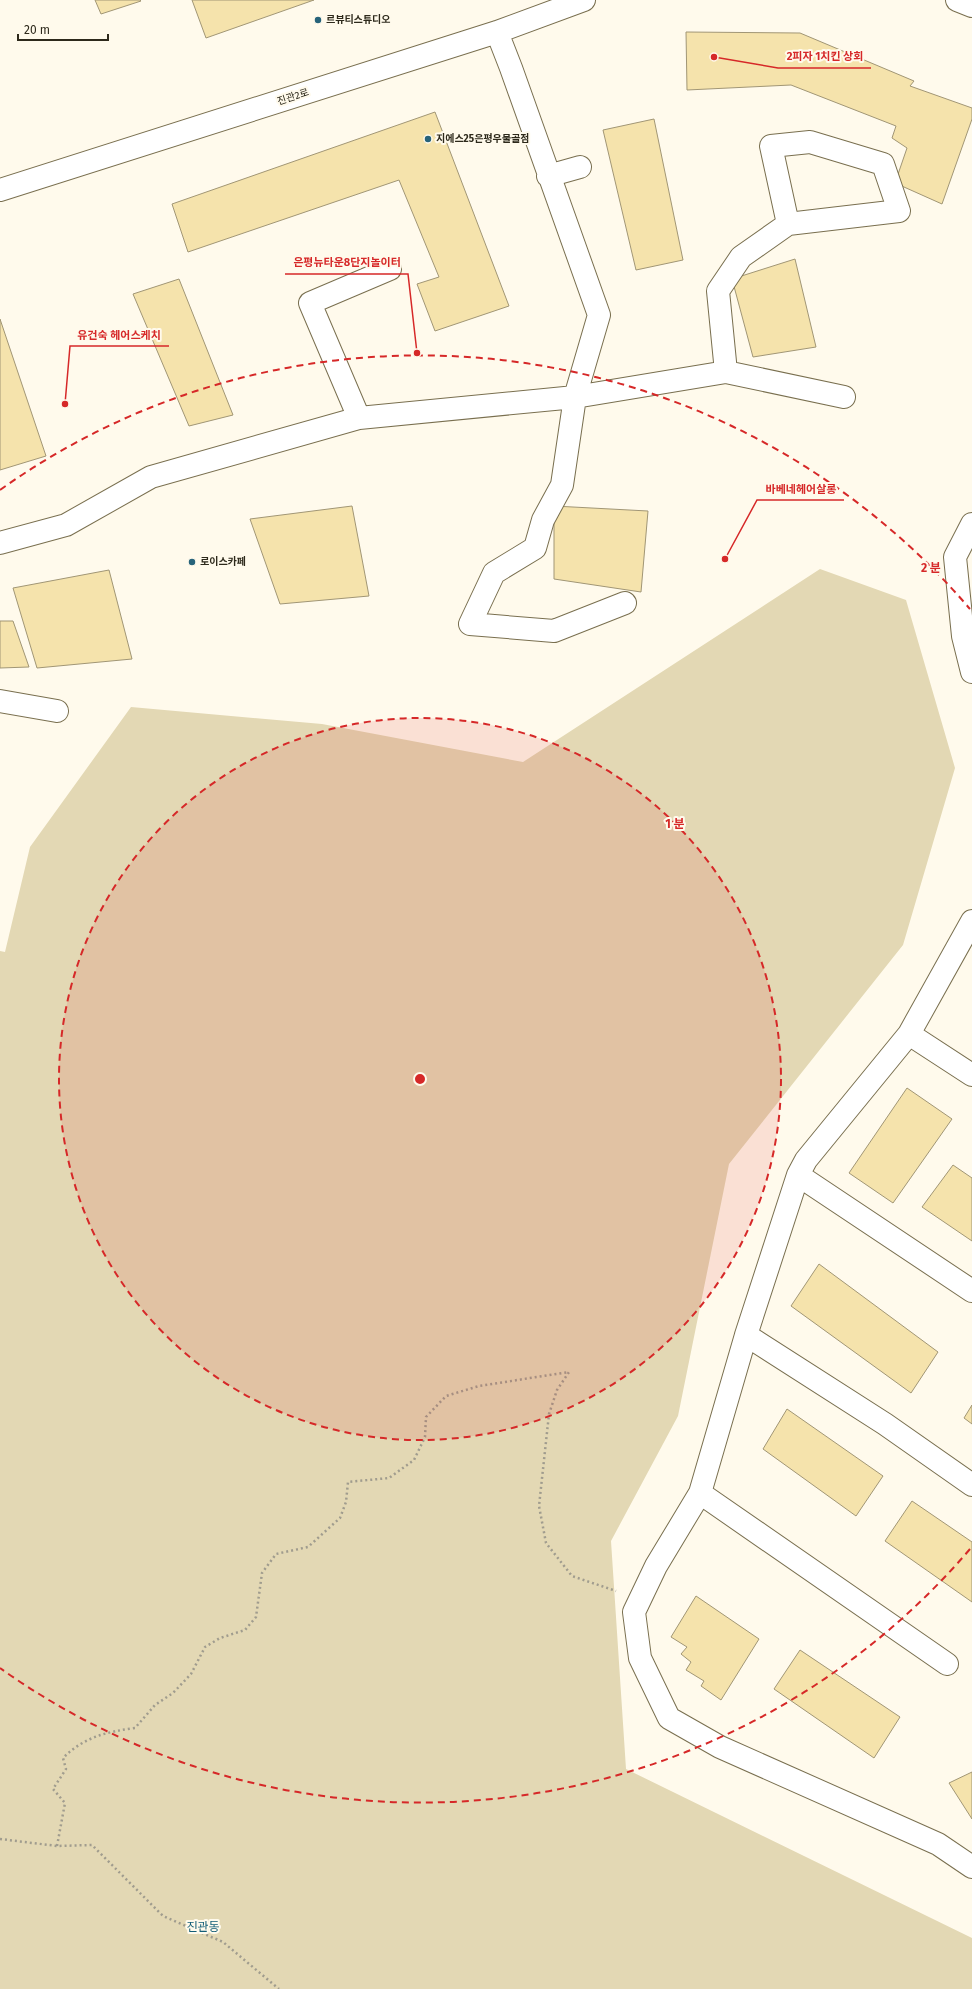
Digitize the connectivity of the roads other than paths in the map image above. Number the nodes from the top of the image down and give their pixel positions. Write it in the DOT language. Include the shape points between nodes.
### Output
graph roads {
  1 [pos="584,0"];
  2 [pos="957,0"];
  3 [pos="972,6"];
  4 [pos="497,32"];
  5 [pos="580,166"];
  6 [pos="548,176"];
  7 [pos="0,190"];
  8 [pos="788,224"];
  9 [pos="390,270"];
  10 [pos="726,372"];
  11 [pos="575,397"];
  12 [pos="844,397"];
  13 [pos="359,418"];
  14 [pos="972,524"];
  15 [pos="0,543"];
  16 [pos="625,603"];
  17 [pos="972,672"];
  18 [pos="0,701"];
  19 [pos="57,711"];
  20 [pos="972,921"];
  21 [pos="909,1034"];
  22 [pos="972,1075"];
  23 [pos="798,1175"];
  24 [pos="972,1291"];
  25 [pos="746,1335"];
  26 [pos="972,1485"];
  27 [pos="700,1493"];
  28 [pos="948,1664"];
  29 [pos="972,1868"];
  1 -- 4 [label="street, 진관2로"];
  2 -- 3 [label="street"];
  4 -- 6 [label="street"];
  4 -- 7 [label="street, 진관2로"];
  5 -- 6 [label="street"];
  6 -- 11 [label="street" via="599,315"];
  8 -- 8 [label="street" via="892,212 900,211 883,164 810,142 771,146"];
  8 -- 10 [label="street" via="741,256 718,291"];
  9 -- 13 [label="street" via="310,303"];
  10 -- 11 [label="street"];
  10 -- 12 [label="street"];
  11 -- 13 [label="street"];
  11 -- 16 [label="street" via="562,485 543,520 535,548 494,573 470,624 554,631"];
  13 -- 15 [label="street" via="152,477 66,525"];
  14 -- 17 [label="street" via="955,557 963,636"];
  18 -- 19 [label="street"];
  20 -- 21 [label="street"];
  21 -- 22 [label="street"];
  21 -- 23 [label="street" via="806,1160"];
  23 -- 24 [label="street"];
  23 -- 25 [label="street"];
  25 -- 26 [label="street" via="885,1424"];
  25 -- 27 [label="street"];
  27 -- 28 [label="street"];
  27 -- 29 [label="street" via="656,1566 634,1612 640,1658 669,1718 720,1747 938,1844"];
}
